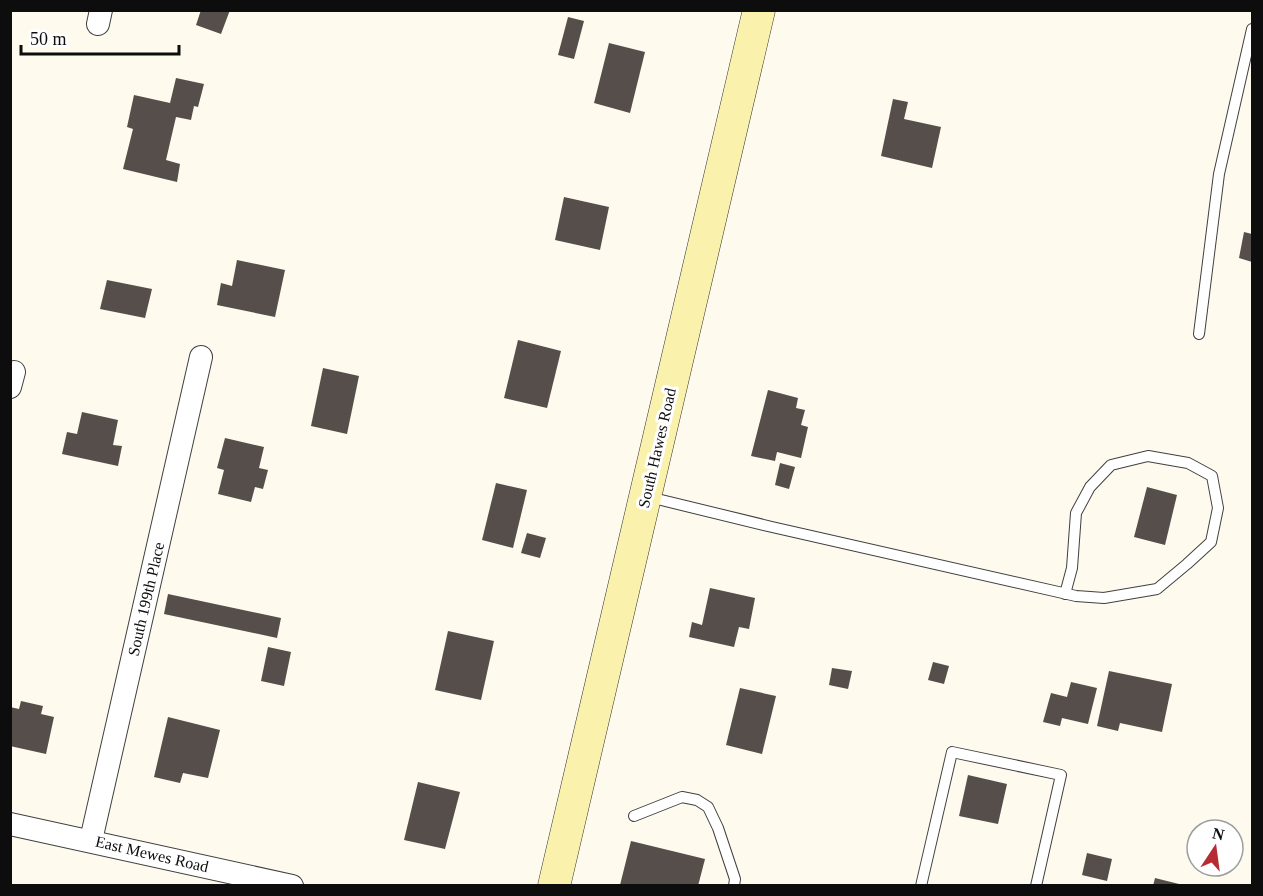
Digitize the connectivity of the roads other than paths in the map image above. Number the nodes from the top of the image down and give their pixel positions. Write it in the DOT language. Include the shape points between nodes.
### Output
graph roads {
  1 [pos="759,10"];
  2 [pos="1252,29"];
  3 [pos="1199,334"];
  4 [pos="201,357"];
  5 [pos="646,496"];
  6 [pos="1065,594"];
  7 [pos="634,816"];
  8 [pos="10,824"];
  9 [pos="91,840"];
  10 [pos="292,885"];
  11 [pos="554,885"];
  12 [pos="734,885"];
  13 [pos="921,885"];
  14 [pos="1036,885"];
  1 -- 5 [label="main road, South Hawes Road"];
  2 -- 3 [label="lane" via="1219,174"];
  4 -- 9 [label="street, South 199th Place"];
  5 -- 6 [label="lane"];
  5 -- 11 [label="main road, South Hawes Road"];
  6 -- 6 [label="lane" via="1104,598 1157,589 1211,542 1218,508 1212,476 1188,463 1148,456 1111,465 1090,487 1076,513 1072,568"];
  7 -- 12 [label="lane" via="682,797 708,807"];
  8 -- 9 [label="street, East Mewes Road"];
  9 -- 10 [label="street, East Mewes Road"];
  13 -- 14 [label="lane" via="952,752 1061,775"];
}
